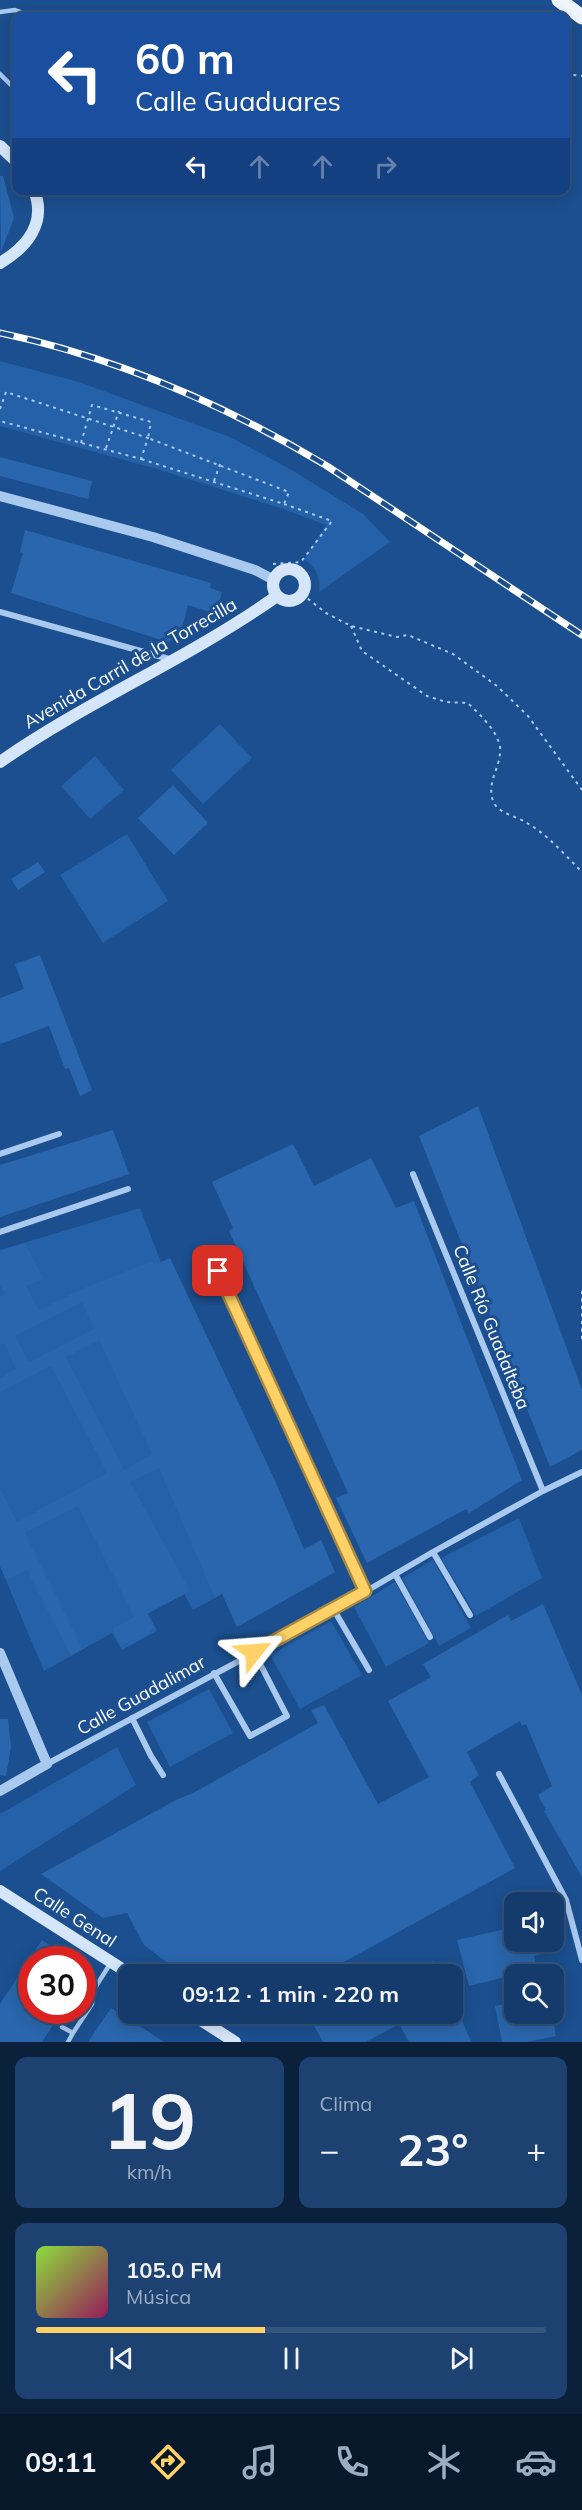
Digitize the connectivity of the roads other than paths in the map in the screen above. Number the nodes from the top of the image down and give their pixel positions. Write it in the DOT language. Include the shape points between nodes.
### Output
graph roads {
  1 [pos="559,0"];
  2 [pos="0,12"];
  3 [pos="21,12"];
  4 [pos="582,17"];
  5 [pos="0,74"];
  6 [pos="12,86"];
  7 [pos="0,146"];
  8 [pos="12,157"];
  9 [pos="35,195"];
  10 [pos="0,263"];
  11 [pos="0,496"];
  12 [pos="274,580"];
  13 [pos="277,596"];
  14 [pos="0,612"];
  15 [pos="174,660"];
  16 [pos="0,762"];
  17 [pos="59,1134"];
  18 [pos="0,1154"];
  19 [pos="413,1174"];
  20 [pos="128,1190"];
  21 [pos="0,1232"];
  22 [pos="218,1271"];
  23 [pos="582,1472"];
  24 [pos="543,1491"];
  25 [pos="433,1552"];
  26 [pos="395,1574"];
  27 [pos="365,1591"];
  28 [pos="334,1610"];
  29 [pos="470,1615"];
  30 [pos="430,1637"];
  31 [pos="254,1652"];
  32 [pos="0,1653"];
  33 [pos="369,1670"];
  34 [pos="214,1673"];
  35 [pos="132,1718"];
  36 [pos="47,1764"];
  37 [pos="499,1774"];
  38 [pos="163,1775"];
  39 [pos="0,1791"];
  40 [pos="0,1891"];
  41 [pos="582,1960"];
  42 [pos="111,1962"];
  43 [pos="118,1966"];
  44 [pos="207,2024"];
  45 [pos="62,2027"];
  46 [pos="73,2033"];
  47 [pos="68,2042"];
  48 [pos="235,2042"];
  1 -- 4 [label="main road"];
  2 -- 3 [label="lane"];
  5 -- 6 [label="lane"];
  7 -- 8 [label="main road"];
  9 -- 10 [label="main road" via="39,218 34,229 20,249"];
  11 -- 12 [label="street" via="153,537 255,570"];
  12 -- 13 [label="main road"];
  12 -- 13 [label="main road" via="282,571 294,570 304,580 299,598 289,601"];
  13 -- 15 [label="main road, Avenida Carril de la Torrecilla" via="222,634"];
  14 -- 15 [label="street"];
  15 -- 16 [label="main road, Avenida Carril de la Torrecilla" via="87,706"];
  17 -- 18 [label="street"];
  19 -- 24 [label="street, Calle Río Guadalteba"];
  20 -- 21 [label="street"];
  22 -- 27 [label="street"];
  23 -- 24 [label="street, Calle Guadalimar"];
  24 -- 25 [label="street, Calle Guadalimar"];
  25 -- 26 [label="street, Calle Guadalimar"];
  25 -- 29 [label="street"];
  26 -- 27 [label="street, Calle Guadalimar"];
  26 -- 30 [label="street"];
  27 -- 28 [label="street, Calle Guadalimar"];
  28 -- 31 [label="street, Calle Guadalimar"];
  28 -- 33 [label="street"];
  31 -- 34 [label="street, Calle Guadalimar"];
  31 -- 34 [label="street" via="287,1716 250,1736"];
  32 -- 36 [label="street"];
  34 -- 35 [label="street, Calle Guadalimar"];
  35 -- 36 [label="street, Calle Guadalimar"];
  35 -- 38 [label="street"];
  36 -- 39 [label="street, Calle Guadalimar"];
  37 -- 41 [label="street" via="566,1900"];
  40 -- 42 [label="main road, Calle Genal"];
  42 -- 43 [label="main road, Calle Genal"];
  42 -- 46 [label="lane" via="93,1991 92,2004"];
  44 -- 48 [label="main road"];
  45 -- 46 [label="lane"];
  46 -- 47 [label="lane"];
}
